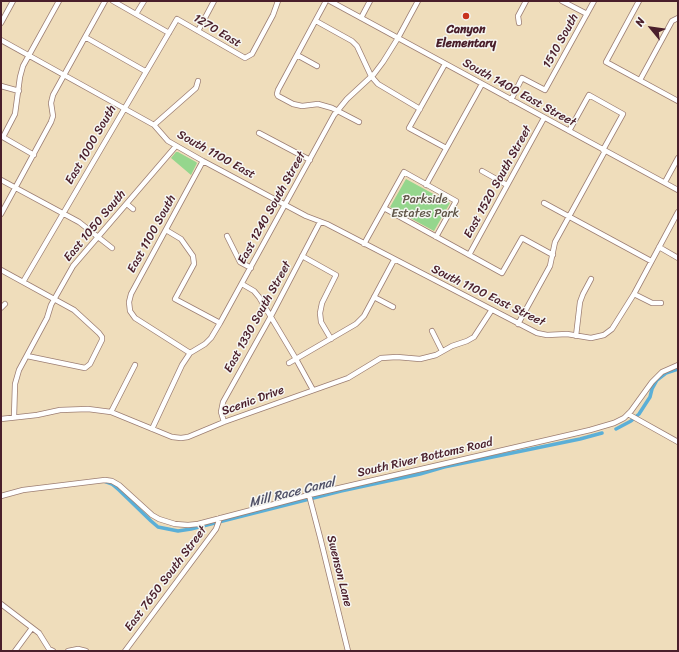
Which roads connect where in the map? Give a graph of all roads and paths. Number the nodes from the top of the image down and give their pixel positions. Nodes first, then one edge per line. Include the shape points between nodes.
1 (13, 1) edge
2 (59, 1) edge
3 (104, 1) edge
4 (113, 1) edge
5 (144, 1) edge
6 (214, 1) edge
7 (278, 1) edge
8 (326, 1) edge
9 (330, 1) edge
10 (370, 1) edge
11 (418, 1) edge
12 (526, 1) edge
13 (562, 1) edge
14 (594, 1) edge
15 (639, 1) edge
16 (136, 14) junction
17 (587, 14) junction
18 (361, 18) junction
19 (678, 18) edge
20 (177, 19) joint
21 (316, 21) junction
22 (1, 23) edge
23 (519, 24) dead end
24 (198, 31) junction
25 (168, 33) junction
26 (85, 38) junction
27 (398, 38) junction
28 (1, 40) edge
29 (29, 55) junction
30 (297, 55) junction
31 (445, 64) junction
32 (317, 66) dead end
33 (145, 72) junction
34 (64, 75) junction
35 (371, 76) junction
36 (640, 80) junction
37 (198, 81) dead end
38 (482, 84) junction
39 (1, 86) edge
40 (19, 91) junction
41 (511, 100) junction
42 (678, 101) edge
43 (124, 108) junction
44 (420, 109) junction
45 (338, 110) junction
46 (544, 118) junction
47 (359, 122) dead end
48 (154, 125) junction
49 (569, 131) junction
50 (259, 133) dead end
51 (2, 136) edge
52 (176, 146) junction
53 (446, 148) junction
54 (604, 151) junction
55 (34, 155) junction
56 (678, 158) edge
57 (310, 160) junction
58 (203, 161) junction
59 (482, 171) dead end
60 (1, 180) edge
61 (664, 182) junction
62 (426, 185) junction
63 (507, 185) junction
64 (15, 188) junction
65 (678, 190) edge
66 (544, 203) dead end
67 (126, 204) junction
68 (285, 205) junction
69 (384, 208) junction
70 (133, 209) dead end
71 (678, 212) edge
72 (63, 213) junction
73 (1, 214) edge
74 (568, 217) junction
75 (320, 222) junction
76 (166, 230) junction
77 (226, 236) dead end
78 (436, 236) junction
79 (99, 237) junction
80 (364, 244) junction
81 (659, 247) junction
82 (112, 248) dead end
83 (469, 255) junction
84 (553, 255) junction
85 (302, 256) junction
86 (678, 258) edge
87 (394, 260) junction
88 (650, 261) junction
89 (251, 268) junction
90 (1, 270) edge
91 (591, 279) dead end
92 (23, 282) junction
93 (242, 284) junction
94 (634, 294) junction
95 (374, 297) junction
96 (55, 299) junction
97 (661, 303) dead end
98 (5, 304) dead end
99 (393, 307) dead end
100 (1, 308) edge
101 (491, 311) junction
102 (271, 316) junction
103 (220, 323) junction
104 (518, 324) junction
105 (432, 330) dead end
106 (576, 336) junction
107 (331, 338) junction
108 (442, 351) junction
109 (190, 353) junction
110 (27, 356) junction
111 (296, 359) junction
112 (289, 364) dead end
113 (135, 365) dead end
114 (678, 365) edge
115 (313, 390) junction
116 (111, 412) junction
117 (628, 414) junction
118 (14, 417) junction
119 (1, 419) edge
120 (224, 422) junction
121 (152, 429) junction
122 (678, 442) edge
123 (1, 496) edge
124 (309, 498) junction
125 (219, 521) junction
126 (1, 604) edge
127 (32, 628) junction
128 (15, 651) edge
129 (53, 651) edge
130 (68, 651) edge
131 (86, 651) edge
132 (125, 651) edge
133 (348, 651) edge

1 - 22 street
2 - 29 street
3 - 26 street
4 - 16 street
5 - 16 street
6 - 24 street
7 - 24 street, 1270 East via 252,54 247,58 242,58
8 - 21 street
9 - 18 street, South 1400 East Street
10 - 18 street
11 - 27 street, East 1240 South Street
12 - 23 street via 518,16
13 - 17 street
14 - 17 street, 1510 South
15 - 36 street via 606,62
16 - 25 street
17 - 41 street, 1510 South via 545,90 522,78
18 - 27 street, South 1400 East Street
19 - 36 street via 672,21
20 - 24 street, 1270 East
20 - 25 street, East 1000 South
21 - 30 street
21 - 35 street via 357,46
25 - 33 street, East 1000 South
26 - 33 street
26 - 34 street
27 - 31 street, South 1400 East Street
27 - 35 street, East 1240 South Street via 384,62
28 - 29 street, South 1100 East
29 - 34 street, South 1100 East
29 - 40 street via 21,72
30 - 32 street
30 - 45 street via 278,96 293,104 318,104
31 - 38 street, South 1400 East Street
31 - 44 street
33 - 43 street, East 1000 South
34 - 43 street, South 1100 East
34 - 55 street via 52,97 53,118
35 - 44 street via 385,89
35 - 45 street, East 1240 South Street
36 - 42 street
37 - 48 street via 196,88
38 - 41 street, South 1400 East Street
38 - 53 street
39 - 40 street
40 - 51 street via 14,117
41 - 46 street, South 1400 East Street
43 - 48 street, South 1100 East
43 - 72 street, East 1000 South
44 - 53 street via 409,128
45 - 47 street
45 - 57 street, East 1240 South Street
46 - 49 street, South 1400 East Street
46 - 63 street, East 1520 South Street
48 - 52 street, South 1100 East
49 - 54 street, South 1400 East Street
49 - 54 street via 589,95 623,114
50 - 57 street
51 - 55 street
52 - 58 street, South 1100 East
52 - 67 street, East 1050 South
53 - 62 street
54 - 61 street, South 1400 East Street
54 - 74 street
55 - 64 street
56 - 61 street
57 - 68 street, East 1240 South Street
58 - 68 street, South 1100 East
58 - 76 street, East 1100 South
59 - 63 street
60 - 64 street
61 - 65 street, South 1400 East Street
62 - 69 street via 404,172
62 - 78 street via 456,201
63 - 83 street, East 1520 South Street
64 - 72 street
64 - 73 street
66 - 74 street
67 - 70 street
67 - 79 street, East 1050 South
68 - 75 street, South 1100 East
68 - 89 street, East 1240 South Street
69 - 78 street
69 - 80 street
71 - 81 street
72 - 79 street
72 - 92 street, East 1000 South
74 - 84 street via 555,242
74 - 88 street
75 - 80 street, South 1100 East
75 - 85 street, East 1330 South Street
76 - 103 street via 181,239 193,256 194,264 175,299
76 - 109 street, East 1100 South via 131,294 130,310 138,321
77 - 89 street via 240,262
78 - 83 street
79 - 82 street
79 - 96 street, East 1050 South via 73,266
80 - 87 street, South 1100 East Street
81 - 86 street
81 - 88 street
83 - 84 street via 502,273 522,238
84 - 104 street via 550,266
85 - 102 street, East 1330 South Street
85 - 107 street via 336,275 317,314
87 - 95 street
87 - 101 street, South 1100 East Street
88 - 94 street
89 - 93 street, East 1240 South Street
90 - 92 street
91 - 106 street via 580,302
92 - 96 street
93 - 102 street via 254,291
93 - 103 street, East 1240 South Street
94 - 97 street via 652,303
94 - 106 street, South 1100 East Street via 612,329 604,335 592,338
95 - 99 street
95 - 107 street via 364,316 356,324
96 - 110 street, East 1050 South
96 - 110 street via 74,310 99,333 102,340 90,364 85,368
98 - 100 street
101 - 104 street, South 1100 East Street
101 - 108 street, Scenic Drive via 474,336
102 - 111 street
102 - 120 street, East 1330 South Street via 223,402 221,412
103 - 109 street, East 1240 South Street via 205,344
104 - 106 street, South 1100 East Street via 537,333
105 - 108 street
107 - 111 street
108 - 115 street, Scenic Drive via 420,359 381,358 348,378
109 - 121 street, East 1240 South Street
110 - 118 street, East 1050 South via 16,378
111 - 112 street
111 - 115 street
113 - 116 street
114 - 117 street, South River Bottoms Road via 662,372
115 - 120 street, Scenic Drive
116 - 118 street, Scenic Drive via 88,409 60,410
116 - 121 street, Scenic Drive
117 - 122 street
117 - 124 street, South River Bottoms Road via 614,423 590,430
118 - 119 street, Scenic Drive
120 - 121 street, Scenic Drive via 181,438
123 - 125 street, South River Bottoms Road via 23,490 105,480 116,483 152,515 167,522 192,525
124 - 125 street, South River Bottoms Road
124 - 133 street, Swenson Lane
125 - 132 street, East 7650 South Street
126 - 127 street
127 - 128 street
127 - 129 street
130 - 131 street

